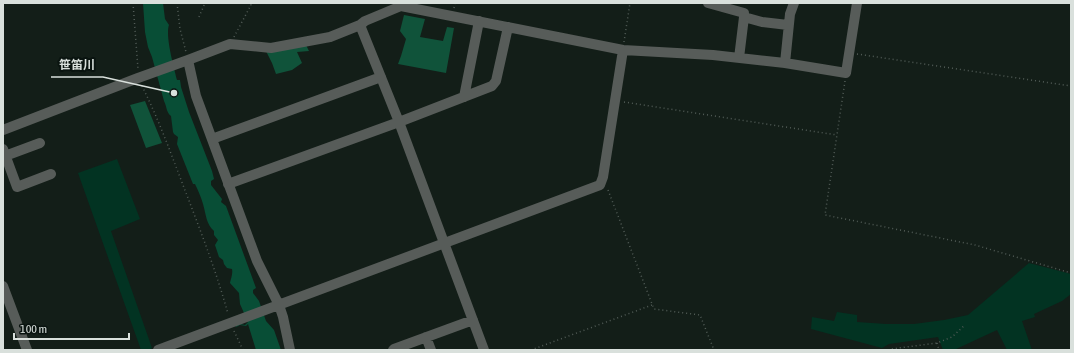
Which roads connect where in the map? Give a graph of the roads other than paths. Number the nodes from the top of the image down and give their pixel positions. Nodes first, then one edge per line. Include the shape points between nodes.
1 (708, 3) edge
2 (794, 3) edge
3 (857, 3) edge
4 (744, 17) junction
5 (479, 21) junction
6 (360, 25) junction
7 (788, 25) junction
8 (508, 26) junction
9 (623, 50) junction
10 (739, 58) junction
11 (188, 60) junction
12 (785, 63) junction
13 (381, 77) junction
14 (464, 97) junction
15 (399, 122) junction
16 (3, 130) edge
17 (212, 139) junction
18 (40, 143) dead end
19 (5, 156) edge
20 (51, 174) dead end
21 (228, 184) junction
22 (444, 243) junction
23 (3, 286) edge
24 (277, 305) junction
25 (473, 320) junction
26 (426, 337) junction
27 (27, 350) edge
28 (158, 350) edge
29 (290, 350) edge
30 (393, 350) edge
31 (431, 350) edge
32 (484, 350) edge

1 - 4 street via 744,13
2 - 7 street
3 - 12 street via 846,73
4 - 7 street
4 - 10 street
5 - 6 street via 401,6
5 - 8 street
5 - 14 street
6 - 11 street via 330,37 271,48 230,44
6 - 13 street
7 - 12 street
8 - 9 street
8 - 14 street via 496,81 492,86
9 - 10 street
9 - 22 street via 600,185
10 - 12 street
11 - 16 street
11 - 17 street via 196,96
13 - 15 street
13 - 17 street
14 - 15 street
15 - 21 street
15 - 22 street
17 - 21 street
18 - 19 street
19 - 20 street via 17,187
21 - 24 street via 257,261
22 - 24 street
22 - 25 street
23 - 27 street
24 - 28 street
24 - 29 street via 283,317
25 - 26 street
25 - 32 street
26 - 30 street
26 - 31 street

